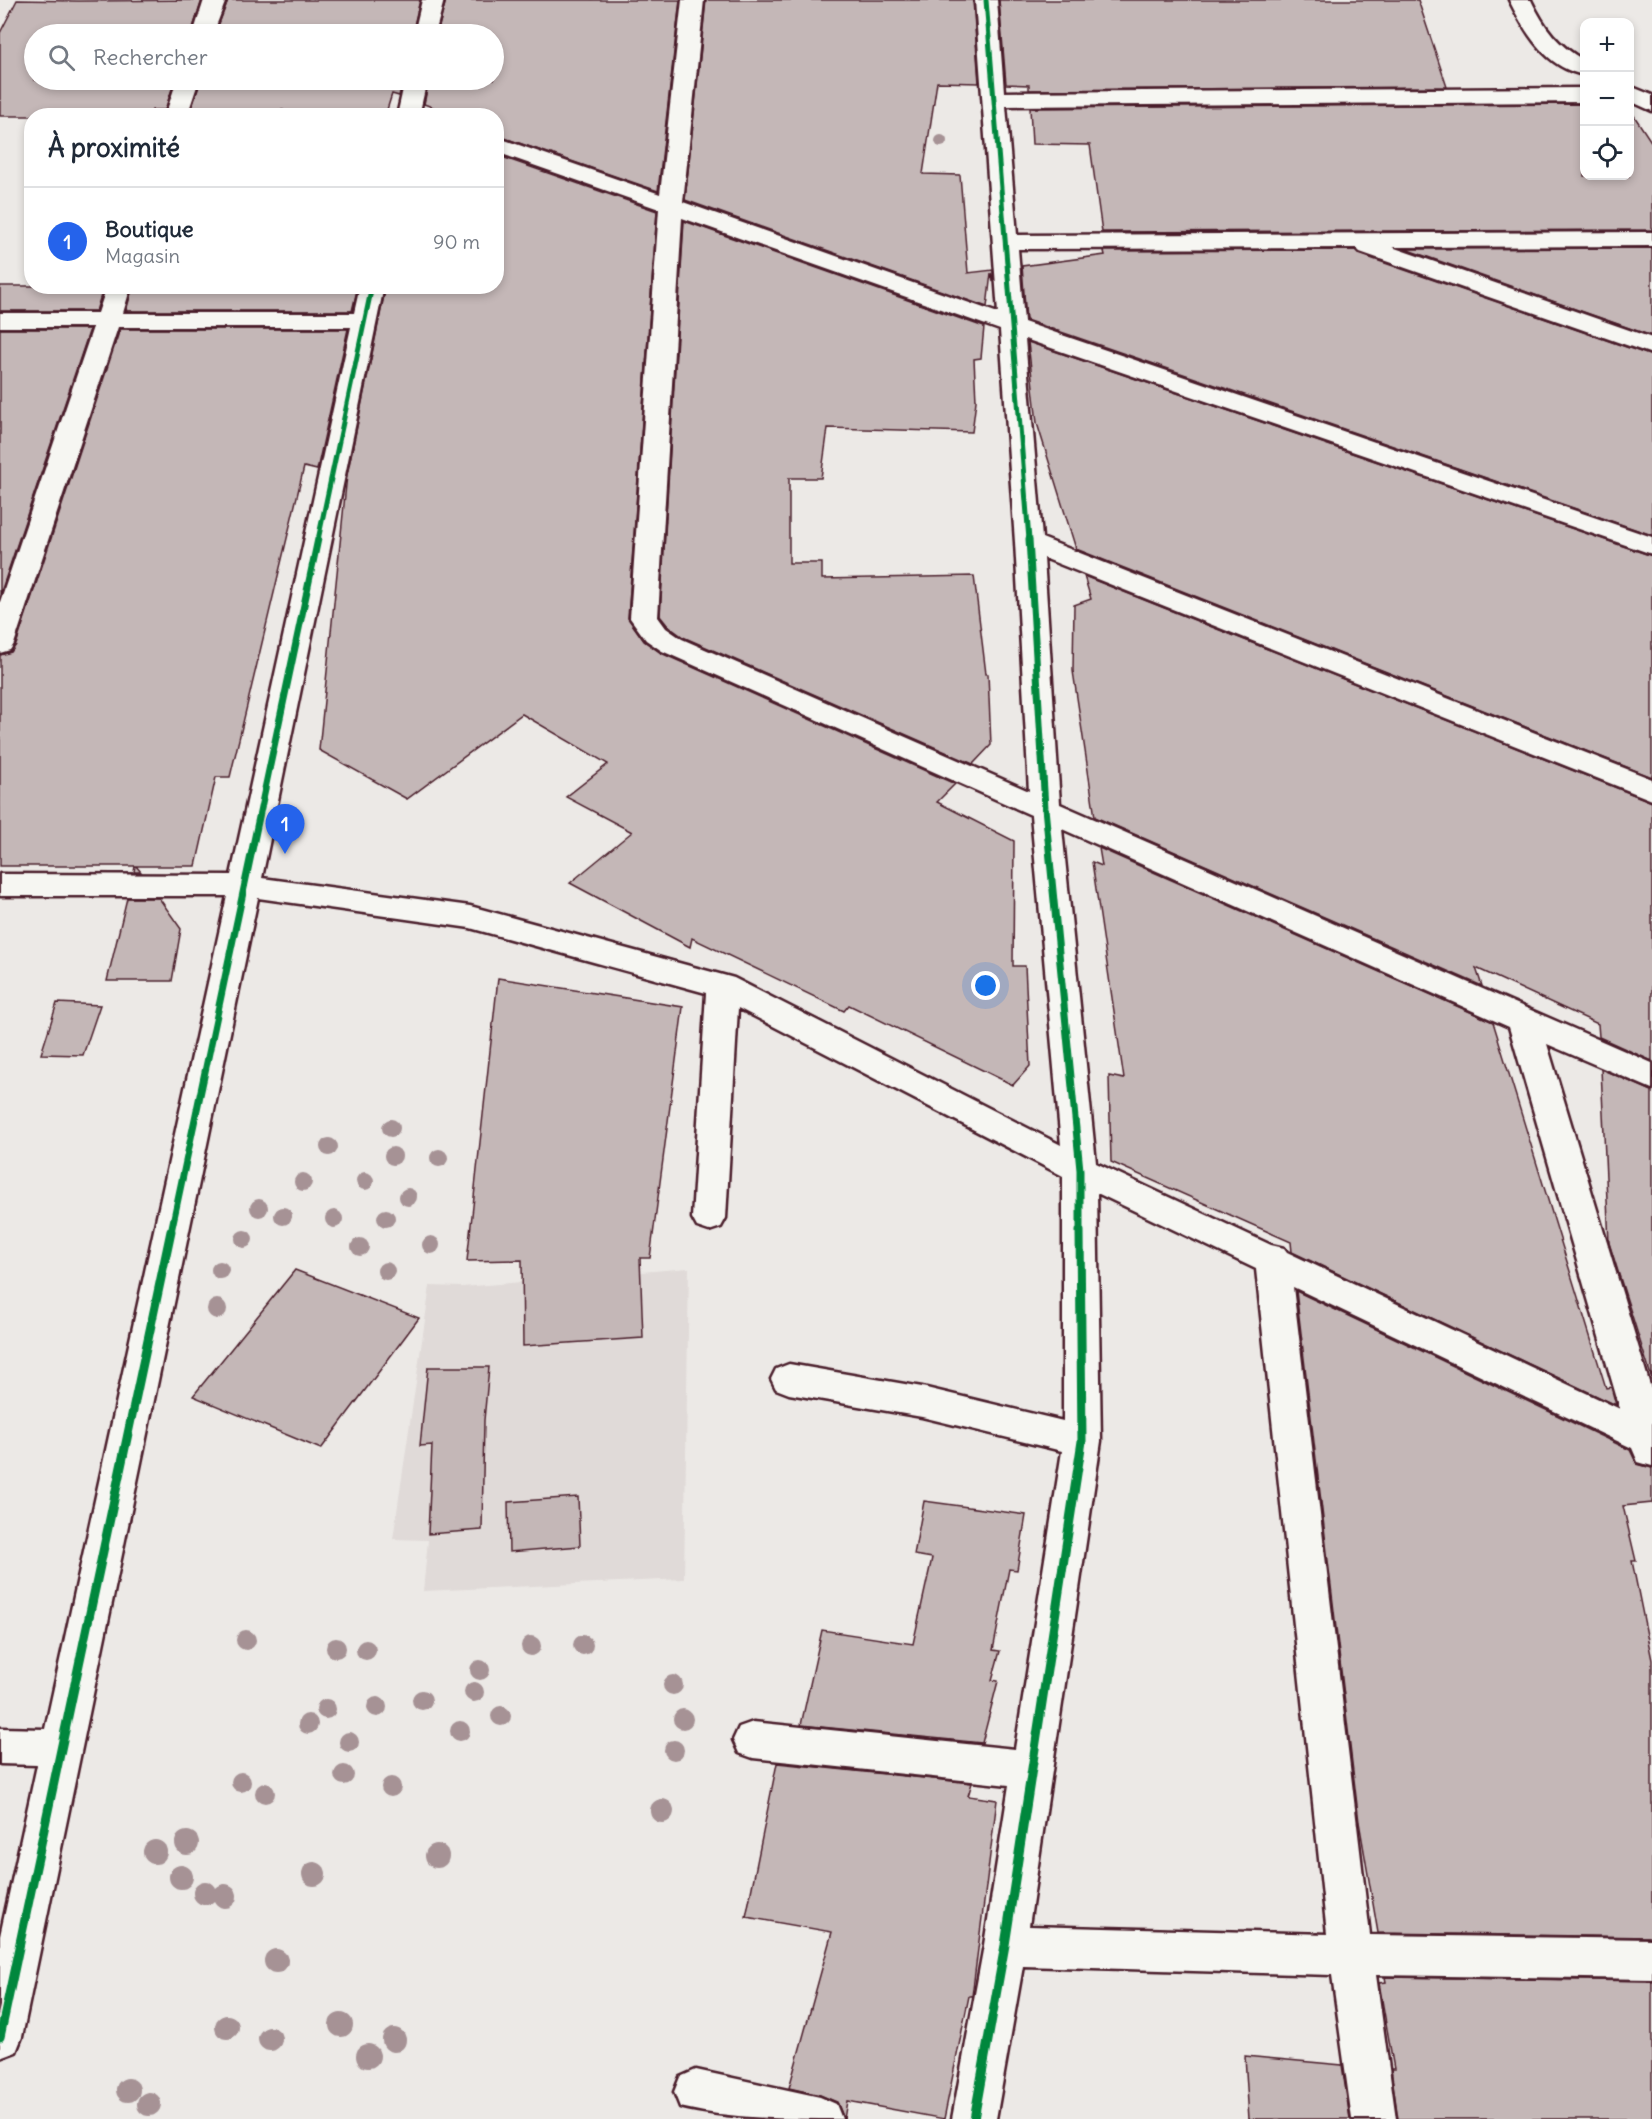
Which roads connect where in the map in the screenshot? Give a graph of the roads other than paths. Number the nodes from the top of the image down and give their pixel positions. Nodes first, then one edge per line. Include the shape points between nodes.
1 (215, 0) edge
2 (433, 0) edge
3 (693, 0) edge
4 (986, 0) edge
5 (1520, 0) edge
6 (207, 24) edge
7 (427, 24) edge
8 (1580, 67) edge
9 (185, 90) edge
10 (414, 90) edge
11 (1580, 95) edge
12 (994, 99) junction
13 (179, 108) edge
14 (411, 108) edge
15 (504, 147) edge
16 (672, 205) junction
17 (1652, 238) edge
18 (1344, 239) junction
19 (1006, 242) junction
20 (116, 294) edge
21 (370, 294) edge
22 (0, 320) edge
23 (108, 320) junction
24 (364, 320) junction
25 (1012, 326) junction
26 (1652, 346) edge
27 (1029, 542) junction
28 (1652, 546) edge
29 (0, 644) edge
30 (1652, 790) edge
31 (1045, 808) junction
32 (0, 885) edge
33 (244, 886) junction
34 (723, 986) junction
35 (1523, 1019) junction
36 (1652, 1077) edge
37 (1080, 1170) junction
38 (709, 1218) dead end
39 (1272, 1258) junction
40 (789, 1379) dead end
41 (1082, 1442) junction
42 (1651, 1445) edge
43 (753, 1740) dead end
44 (0, 1746) edge
45 (62, 1747) junction
46 (1032, 1768) junction
47 (1005, 1945) junction
48 (1351, 1955) junction
49 (1652, 1959) edge
50 (0, 2037) edge
51 (696, 2092) dead end
52 (820, 2119) edge
53 (974, 2119) edge
54 (1374, 2119) edge

1 - 6 street
2 - 7 street
3 - 16 street
4 - 12 street
5 - 8 street via 1544,42
9 - 13 street
10 - 14 street
11 - 12 street
12 - 19 street
15 - 16 street
16 - 25 street
16 - 31 street via 644,618 656,634 672,645
17 - 18 street
18 - 19 street
18 - 26 street
19 - 25 street
20 - 23 street
21 - 24 street
22 - 23 street
23 - 24 street
23 - 29 street
24 - 33 street
25 - 27 street
25 - 28 street
27 - 30 street
27 - 31 street
31 - 35 street
31 - 37 street
32 - 33 street
33 - 34 street via 470,917
33 - 45 street
34 - 37 street
34 - 38 street
35 - 36 street
35 - 42 street
37 - 39 street
37 - 41 street
39 - 42 street
39 - 48 street
40 - 41 street via 922,1402
41 - 46 street
43 - 46 street
44 - 45 street
45 - 50 street
46 - 47 street
47 - 48 street
47 - 53 street
48 - 49 street
48 - 54 street
51 - 52 street

